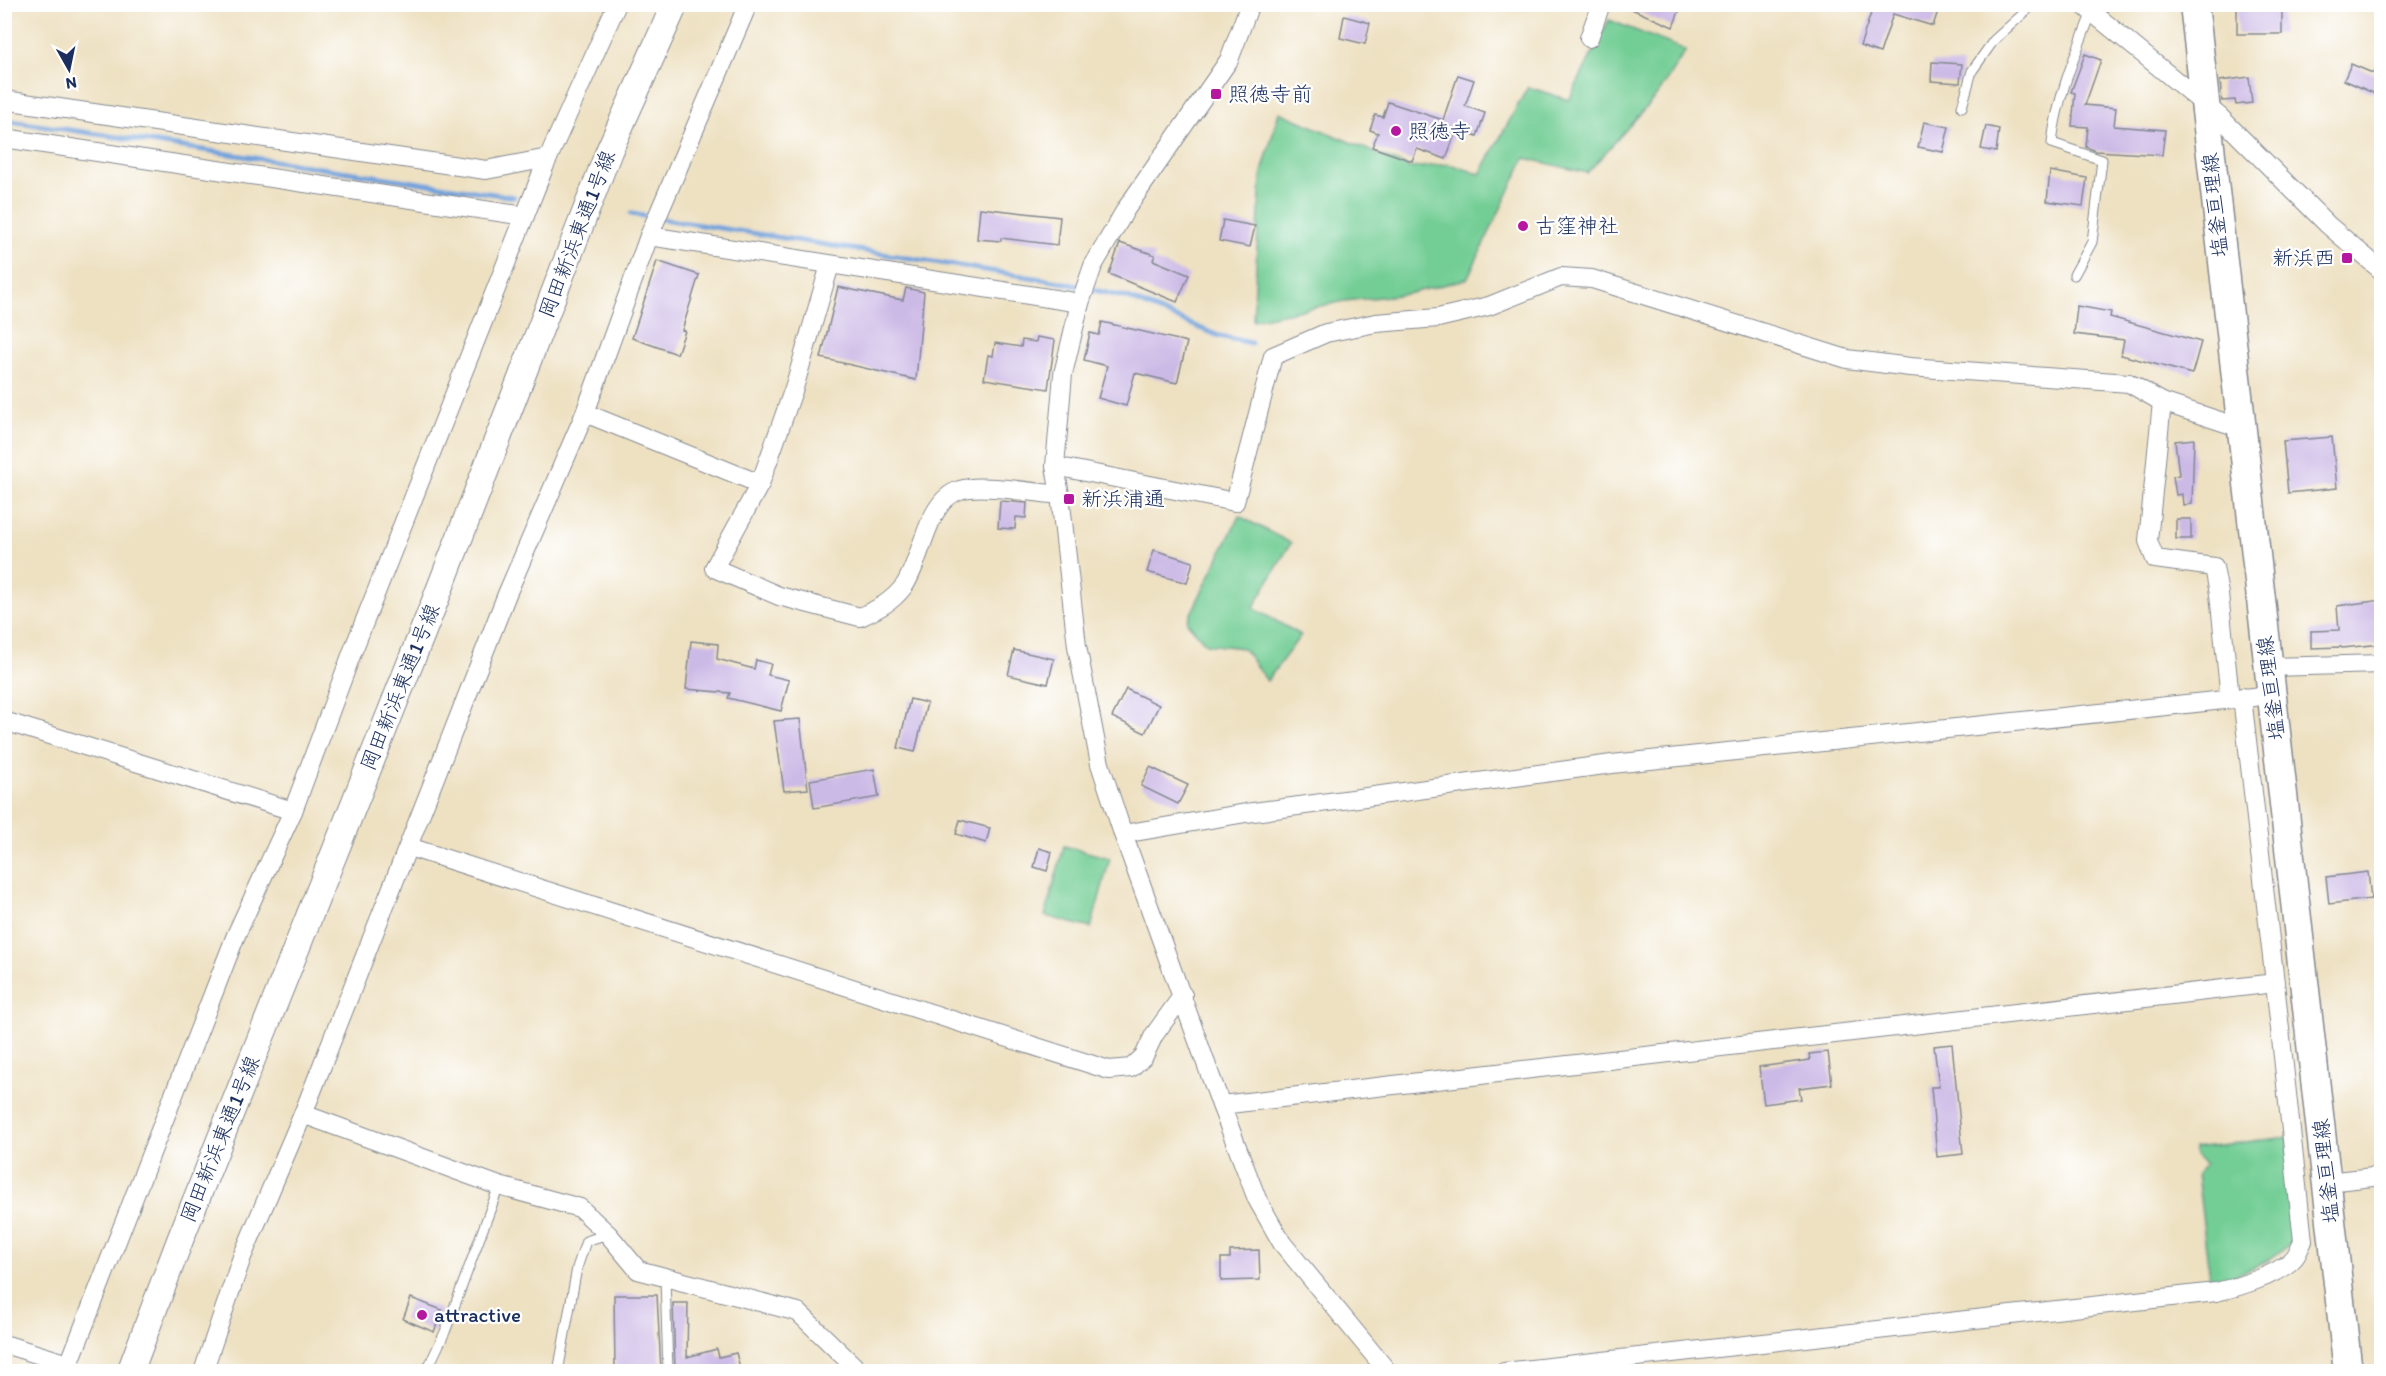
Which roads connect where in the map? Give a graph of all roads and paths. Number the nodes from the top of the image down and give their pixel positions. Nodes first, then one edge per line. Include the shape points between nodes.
1 (617, 4) edge
2 (675, 4) edge
3 (748, 4) edge
4 (1250, 4) edge
5 (1601, 4) edge
6 (2034, 4) edge
7 (2194, 4) edge
8 (2087, 8) edge
9 (1588, 38) dead end
10 (4, 100) edge
11 (2204, 104) junction
12 (1962, 107) dead end
13 (4, 138) edge
14 (548, 158) junction
15 (525, 216) junction
16 (652, 231) junction
17 (830, 265) junction
18 (2382, 272) edge
19 (2074, 275) dead end
20 (1081, 300) junction
21 (2162, 402) junction
22 (585, 413) junction
23 (2241, 428) junction
24 (1055, 466) junction
25 (760, 484) junction
26 (1060, 495) junction
27 (2382, 664) edge
28 (2268, 667) junction
29 (2272, 695) junction
30 (2236, 698) junction
31 (4, 721) edge
32 (292, 811) junction
33 (1123, 834) junction
34 (409, 848) junction
35 (2275, 983) junction
36 (1183, 995) junction
37 (1221, 1105) junction
38 (303, 1114) junction
39 (2382, 1176) edge
40 (2327, 1182) junction
41 (500, 1186) junction
42 (608, 1234) junction
43 (665, 1277) junction
44 (4, 1344) edge
45 (67, 1368) edge
46 (130, 1371) edge
47 (203, 1371) edge
48 (426, 1371) edge
49 (558, 1371) edge
50 (668, 1371) edge
51 (860, 1371) edge
52 (1388, 1371) edge
53 (1504, 1371) edge
54 (2348, 1371) edge

1 - 14 street
2 - 46 street, 岡田新浜東通1号線 via 609,151
3 - 16 street
4 - 20 street via 1230,60 1126,209 1090,274
5 - 9 street
6 - 12 lane via 1994,40 1972,70
7 - 11 main road, 塩釜亘理線
8 - 11 street
8 - 19 lane via 2055,117 2052,143 2102,160 2092,242
10 - 14 street via 486,170
11 - 18 street
11 - 23 main road, 塩釜亘理線
13 - 15 street
14 - 15 street
15 - 32 street
16 - 17 street
16 - 22 street
17 - 20 street
17 - 25 street via 795,388
20 - 24 street via 1063,374
21 - 23 street
21 - 24 street via 2129,383 1910,367 1846,358 1592,279 1561,277 1488,306 1438,318 1376,323 1326,333 1273,356 1235,502
21 - 30 street via 2148,541 2155,559 2214,567
22 - 25 street
22 - 34 street via 507,594
23 - 28 main road, 塩釜亘理線
24 - 26 street
25 - 26 street via 714,568 779,596 860,617 891,602 906,584 943,499 960,489
26 - 33 street via 1077,646 1100,764
27 - 28 street
28 - 29 main road, 塩釜亘理線
29 - 30 street
29 - 40 main road, 塩釜亘理線
30 - 33 street via 1612,764 1246,813
30 - 35 street
31 - 32 street
32 - 45 street via 236,936
33 - 36 street
34 - 36 street via 1109,1070 1131,1068 1144,1056
34 - 38 street
35 - 37 street
35 - 53 street via 2303,1241 2294,1258 2268,1274 2216,1292
36 - 37 street
37 - 52 street via 1257,1199 1282,1243
38 - 41 street
38 - 47 street via 242,1257
39 - 40 street
40 - 54 main road, 塩釜亘理線
41 - 42 street via 580,1208
41 - 48 lane via 445,1332
42 - 43 street via 638,1270
42 - 49 lane via 586,1240
43 - 50 lane
43 - 51 street via 798,1312
44 - 45 street

